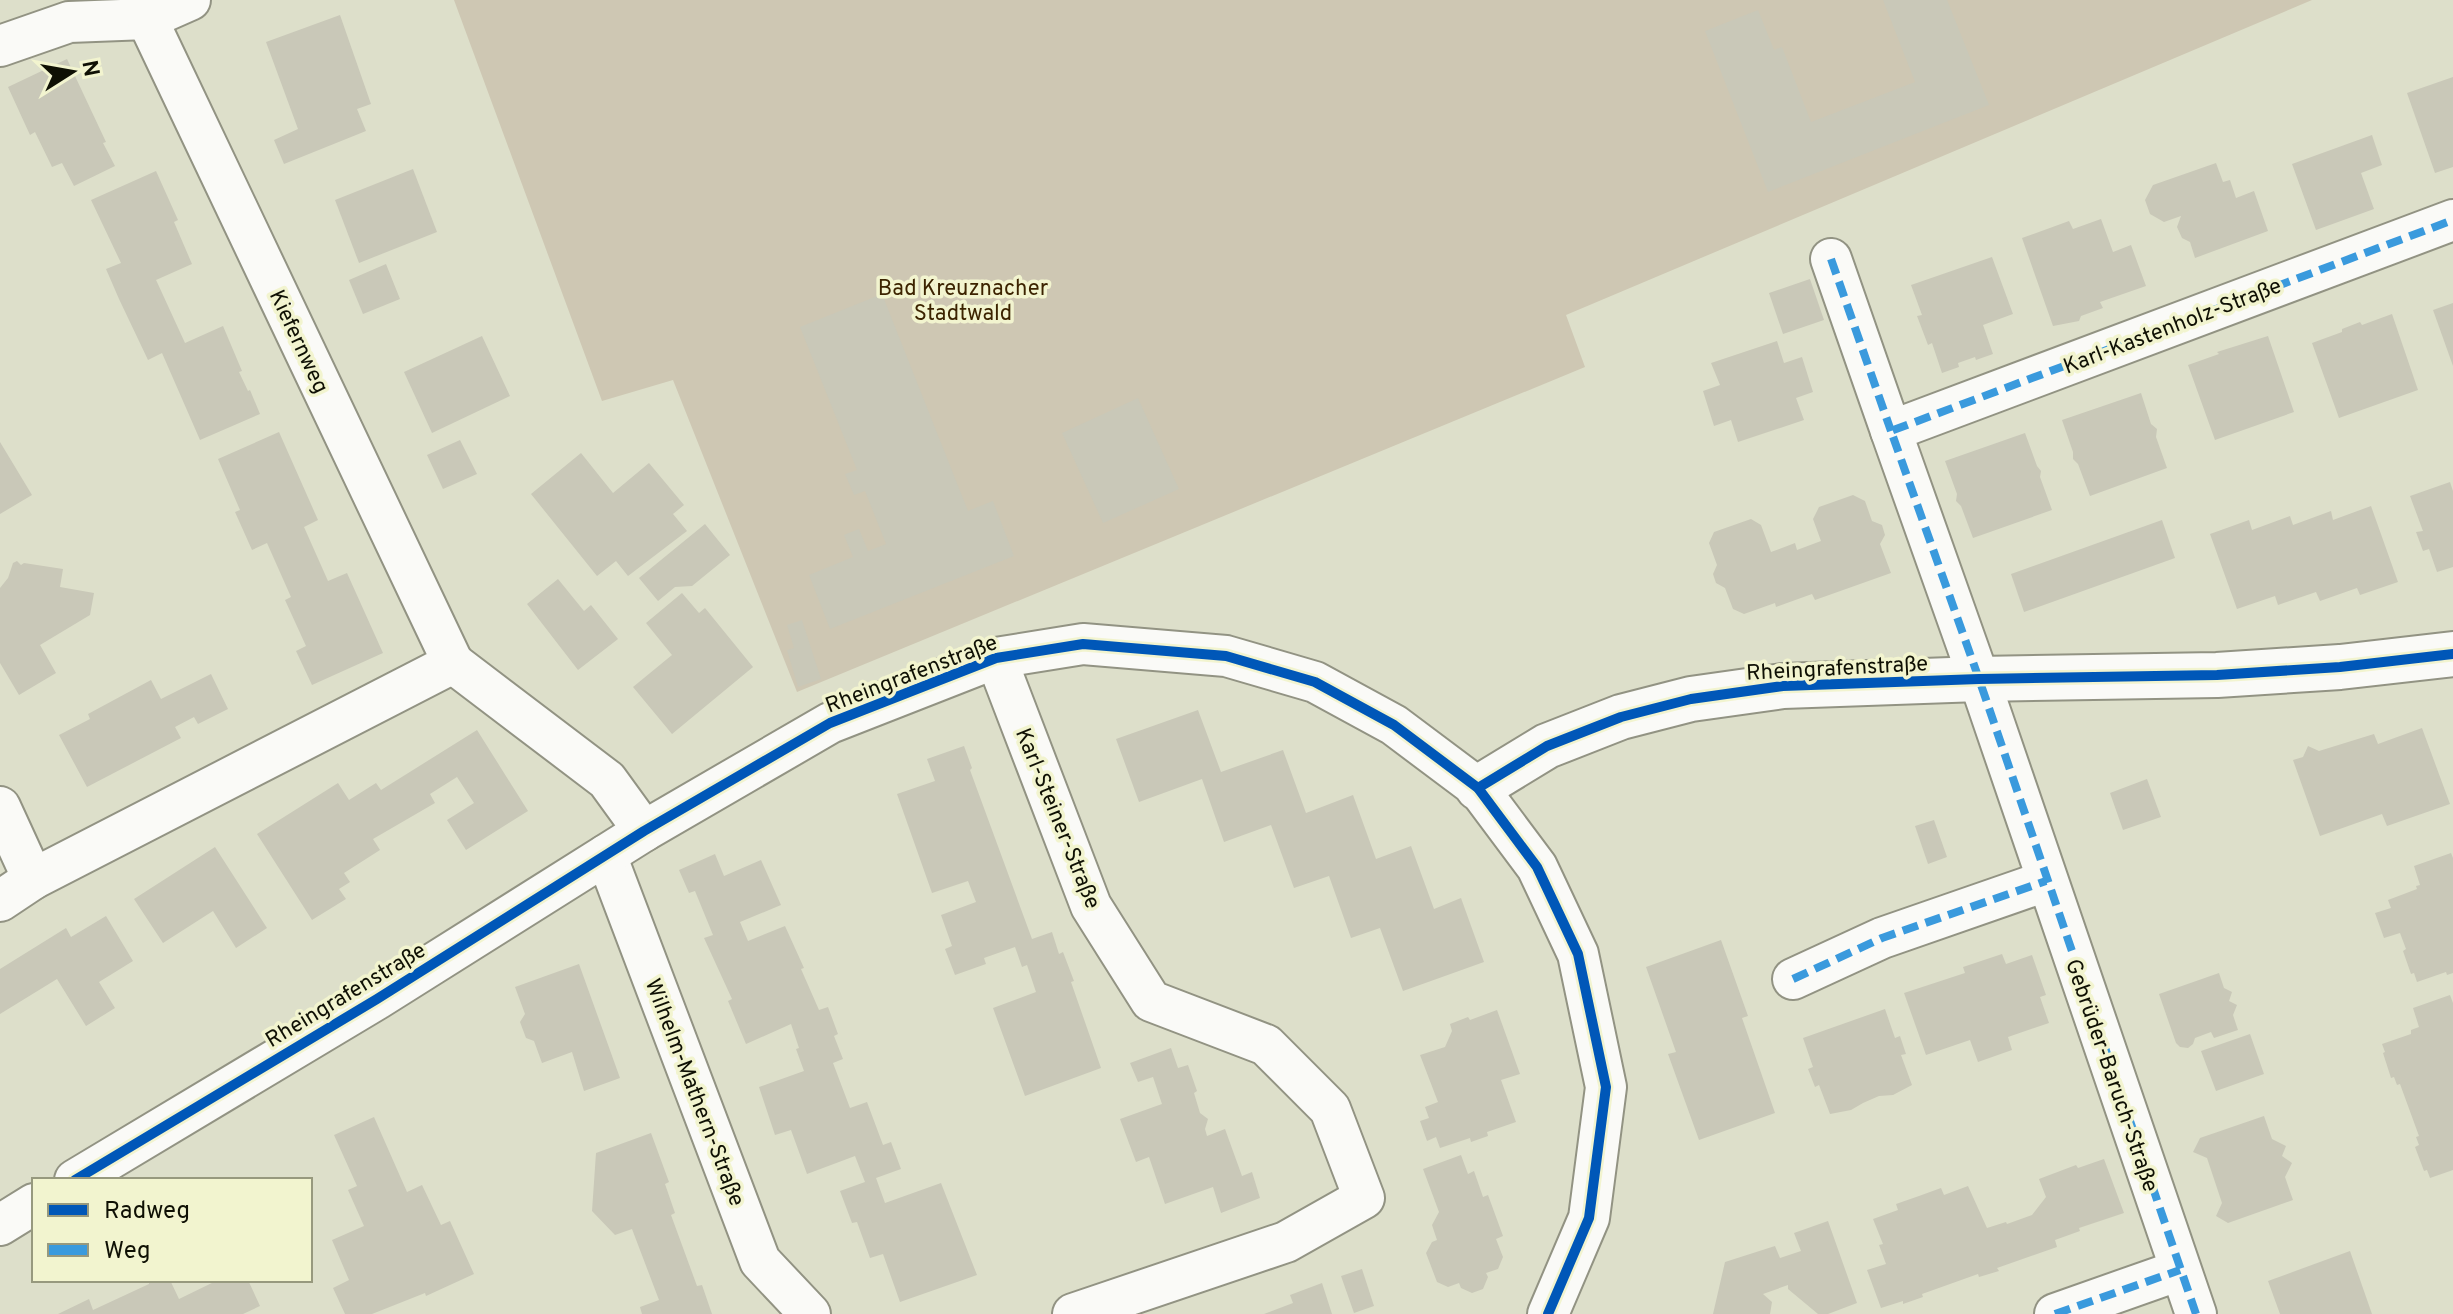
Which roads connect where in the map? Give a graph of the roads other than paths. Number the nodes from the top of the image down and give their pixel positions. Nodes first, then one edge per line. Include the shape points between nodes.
1 (190, 0) edge
2 (147, 19) junction
3 (0, 46) edge
4 (2453, 220) edge
5 (1831, 259) dead end
6 (1891, 431) junction
7 (2453, 654) edge
8 (996, 658) junction
9 (453, 663) junction
10 (1979, 679) junction
11 (1478, 788) junction
12 (0, 807) edge
13 (644, 831) junction
14 (606, 855) junction
15 (33, 879) junction
16 (2046, 881) junction
17 (0, 901) edge
18 (1793, 979) dead end
19 (78, 1178) edge
20 (32, 1205) edge
21 (0, 1225) edge
22 (2180, 1270) junction
23 (810, 1314) edge
24 (1073, 1314) edge
25 (1548, 1314) edge
26 (2055, 1314) edge
27 (2196, 1314) edge

1 - 2 street
2 - 3 street via 69,22
2 - 9 street, Kiefernweg
4 - 6 street, Karl-Kastenholz-Straße
5 - 6 street
6 - 10 street
7 - 10 street, Rheingrafenstraße via 2217,675
8 - 11 street, Rheingrafenstraße via 1083,644 1226,656 1315,682 1394,725
8 - 13 street, Rheingrafenstraße via 830,723
8 - 24 street, Karl-Steiner-Straße via 1091,906 1151,1001 1266,1045 1330,1109 1364,1198 1286,1242
9 - 13 street, Kiefernweg via 607,780
9 - 15 street
10 - 11 street, Rheingrafenstraße via 1783,686 1691,699 1621,717 1547,746
10 - 16 street, Gebrüder-Baruch-Straße
11 - 25 street via 1537,867 1578,954 1606,1087 1589,1218
12 - 15 street
13 - 14 street, Rheingrafenstraße
14 - 19 street, Rheingrafenstraße
14 - 23 street, Wilhelm-Mathern-Straße via 760,1261
15 - 17 street
16 - 18 street via 1882,938
16 - 22 street, Gebrüder-Baruch-Straße
20 - 21 street
22 - 26 street
22 - 27 street, Gebrüder-Baruch-Straße

